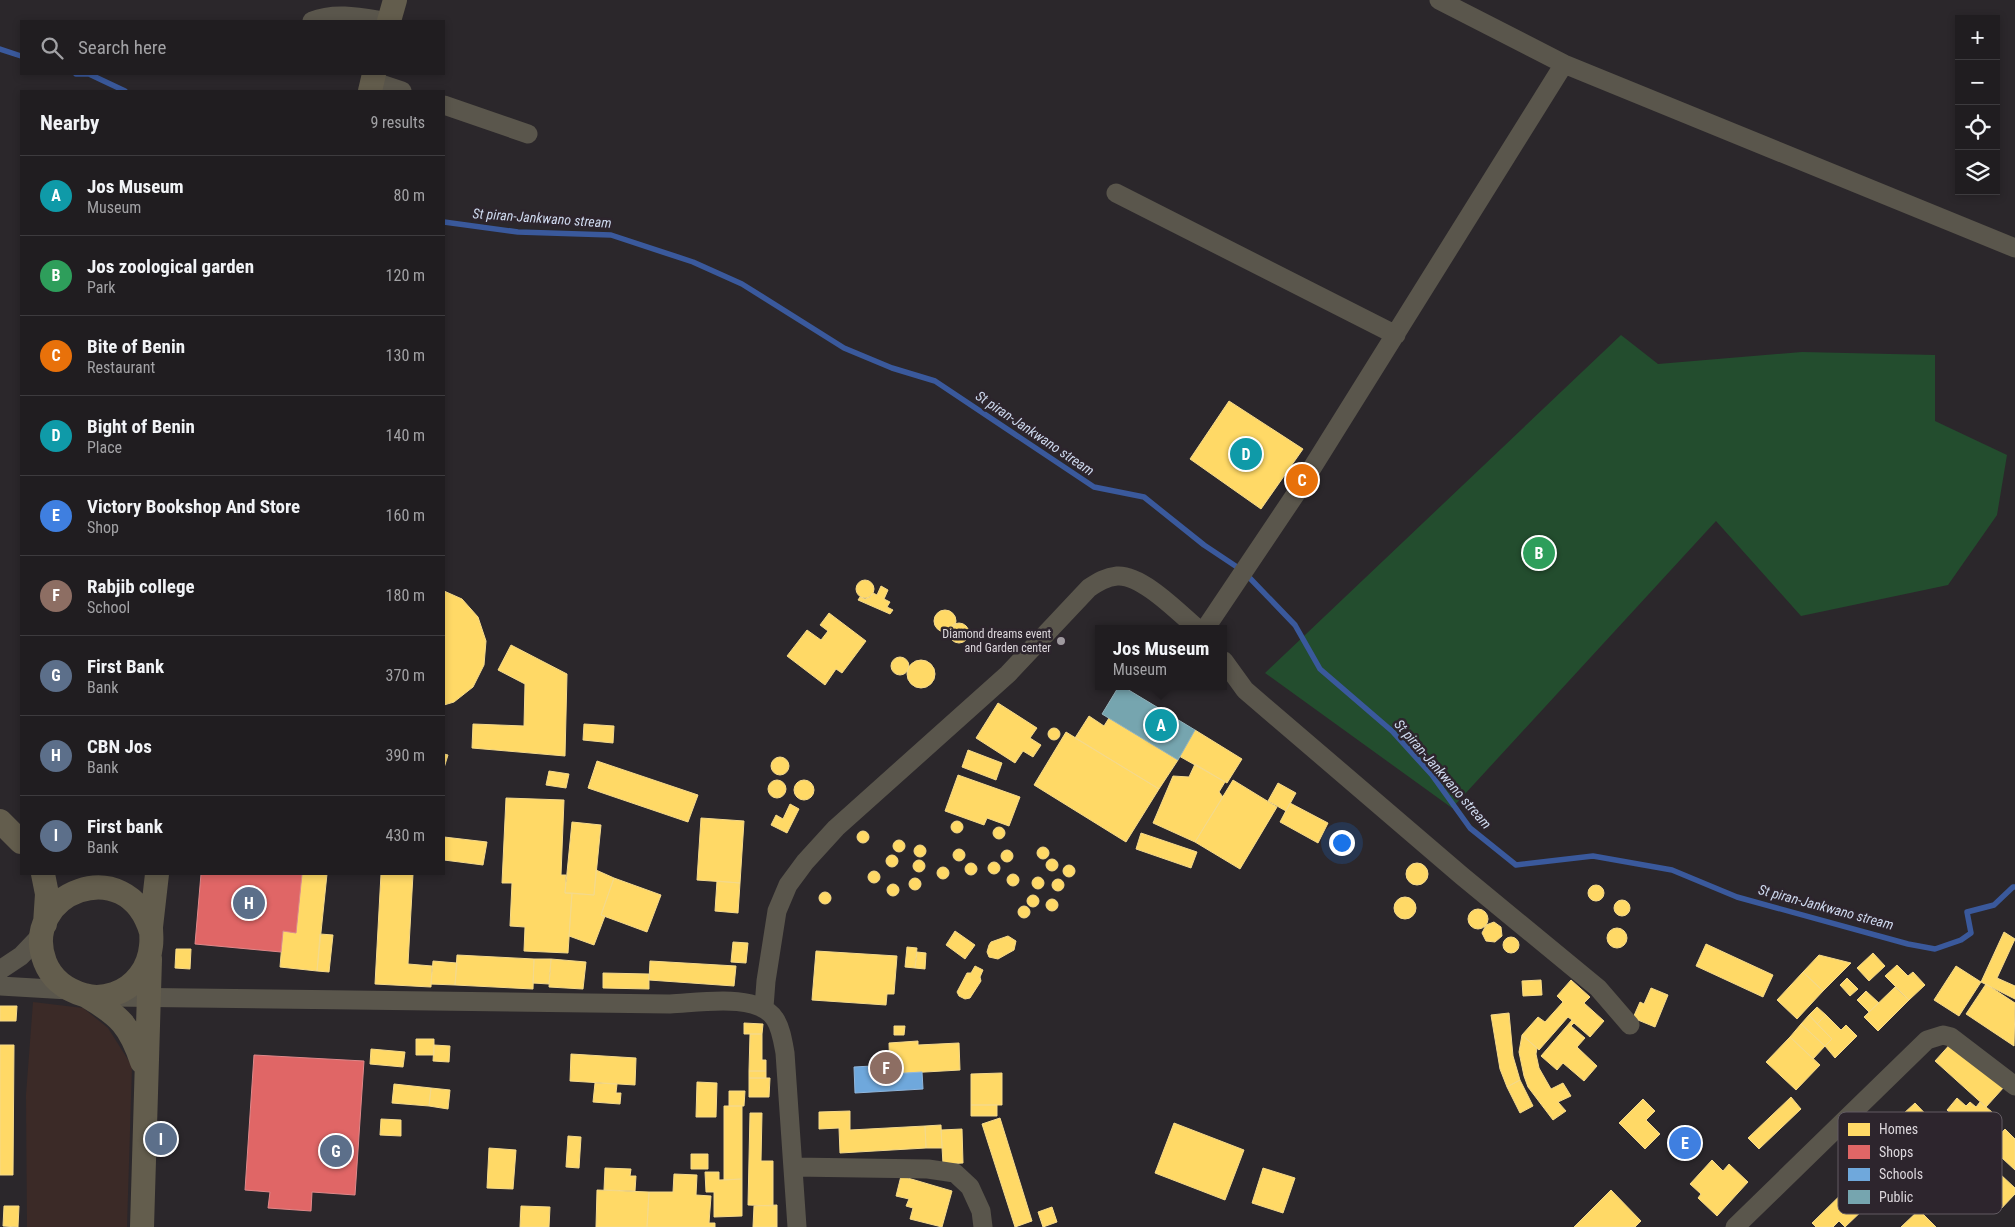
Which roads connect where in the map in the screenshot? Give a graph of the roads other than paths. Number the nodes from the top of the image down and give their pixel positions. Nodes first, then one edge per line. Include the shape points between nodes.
1 (395, 0) edge
2 (1438, 0) edge
3 (314, 20) edge
4 (375, 20) edge
5 (389, 20) edge
6 (1564, 64) junction
7 (372, 82) edge
8 (399, 90) edge
9 (445, 105) edge
10 (528, 134) dead end
11 (1116, 193) dead end
12 (2015, 248) edge
13 (1396, 335) junction
14 (1193, 625) edge
15 (1208, 625) edge
16 (1227, 665) edge
17 (0, 820) edge
18 (20, 831) edge
19 (20, 841) edge
20 (43, 875) edge
21 (91, 875) edge
22 (93, 875) edge
23 (157, 875) edge
24 (115, 890) junction
25 (71, 893) junction
26 (44, 929) junction
27 (150, 944) junction
28 (0, 970) edge
29 (0, 986) edge
30 (88, 995) junction
31 (148, 997) junction
32 (764, 1008) junction
33 (1630, 1025) dead end
34 (146, 1073) junction
35 (2015, 1086) edge
36 (1853, 1112) edge
37 (1838, 1127) edge
38 (794, 1167) junction
39 (144, 1193) junction
40 (142, 1227) edge
41 (153, 1227) edge
42 (797, 1227) edge
43 (983, 1227) edge
44 (1735, 1227) edge

1 - 5 main road
2 - 6 street
3 - 4 street via 324,16 349,16
6 - 12 street
6 - 13 street
7 - 8 street
9 - 10 street
11 - 13 street
13 - 15 street
14 - 32 street via 1134,579 1119,575 1104,578 1089,588 1008,674 836,828 805,862 788,885 777,911
16 - 33 street via 1245,690 1598,988
17 - 18 main road
17 - 19 main road
20 - 26 main road via 47,894
21 - 25 main road
22 - 24 main road
23 - 27 main road
24 - 25 main road via 89,888
24 - 27 main road via 139,906 144,914
25 - 26 main road via 56,905
26 - 28 street via 21,956
26 - 30 main road via 45,962 55,978
27 - 30 main road via 142,972 136,980 118,992
27 - 31 main road
29 - 30 street
30 - 31 street
30 - 34 main road via 128,1029
31 - 32 street via 670,1004 750,1002
31 - 34 main road
32 - 38 street via 775,1018 785,1053
34 - 39 main road
35 - 36 street via 1951,1037 1943,1035 1927,1040
37 - 44 street
38 - 42 street
38 - 43 street via 928,1169 955,1173 970,1187 981,1211
39 - 40 main road
39 - 41 main road

